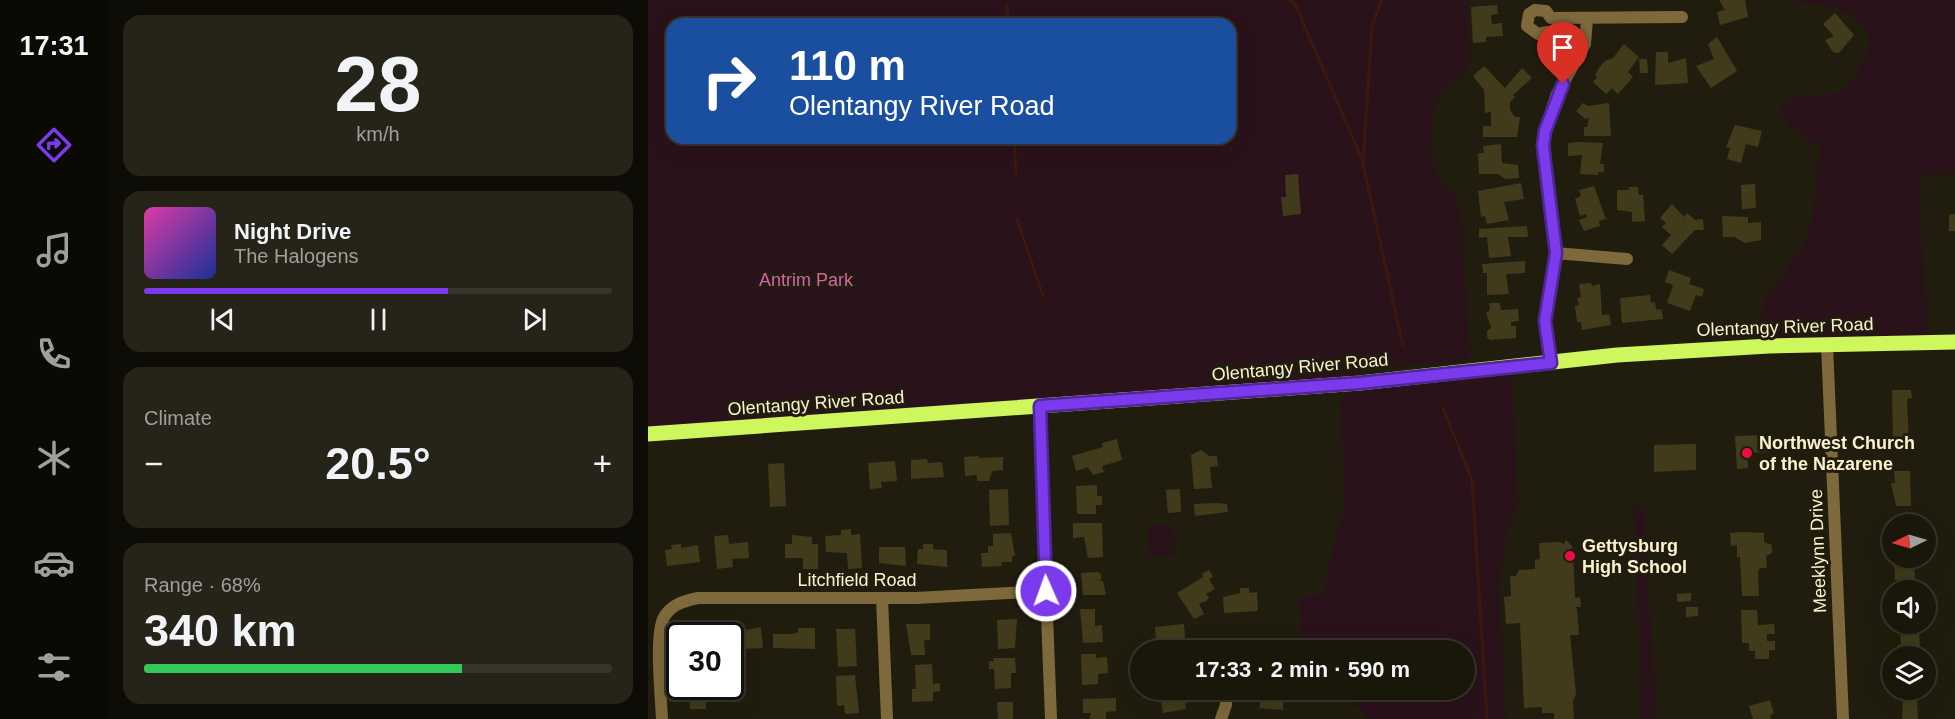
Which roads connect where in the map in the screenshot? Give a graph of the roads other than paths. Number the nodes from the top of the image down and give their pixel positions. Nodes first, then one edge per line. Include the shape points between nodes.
1 (1682, 17) dead end
2 (1587, 19) junction
3 (1585, 44) junction
4 (1556, 253) junction
5 (1627, 259) dead end
6 (1955, 342) edge
7 (1827, 345) junction
8 (1551, 363) junction
9 (1040, 406) junction
10 (648, 434) edge
11 (1046, 591) junction
12 (882, 598) junction
13 (1226, 700) edge
14 (662, 719) edge
15 (886, 719) edge
16 (1051, 719) edge
17 (1221, 719) edge
18 (1843, 719) edge

1 - 2 street
2 - 3 street
2 - 3 street via 1551,18 1546,11 1535,10 1526,20 1532,32 1546,32
3 - 4 street via 1556,96 1545,131 1544,162
4 - 5 street
4 - 8 street via 1545,321
6 - 7 main road, Olentangy River Road
7 - 8 main road, Olentangy River Road via 1685,351
7 - 18 street, Meeklynn Drive
8 - 9 main road, Olentangy River Road via 1360,383
9 - 10 main road, Olentangy River Road
9 - 11 street
11 - 12 street, Litchfield Road
11 - 16 street
12 - 14 street, Litchfield Road via 683,601 670,609 660,631
12 - 15 street
13 - 17 street

